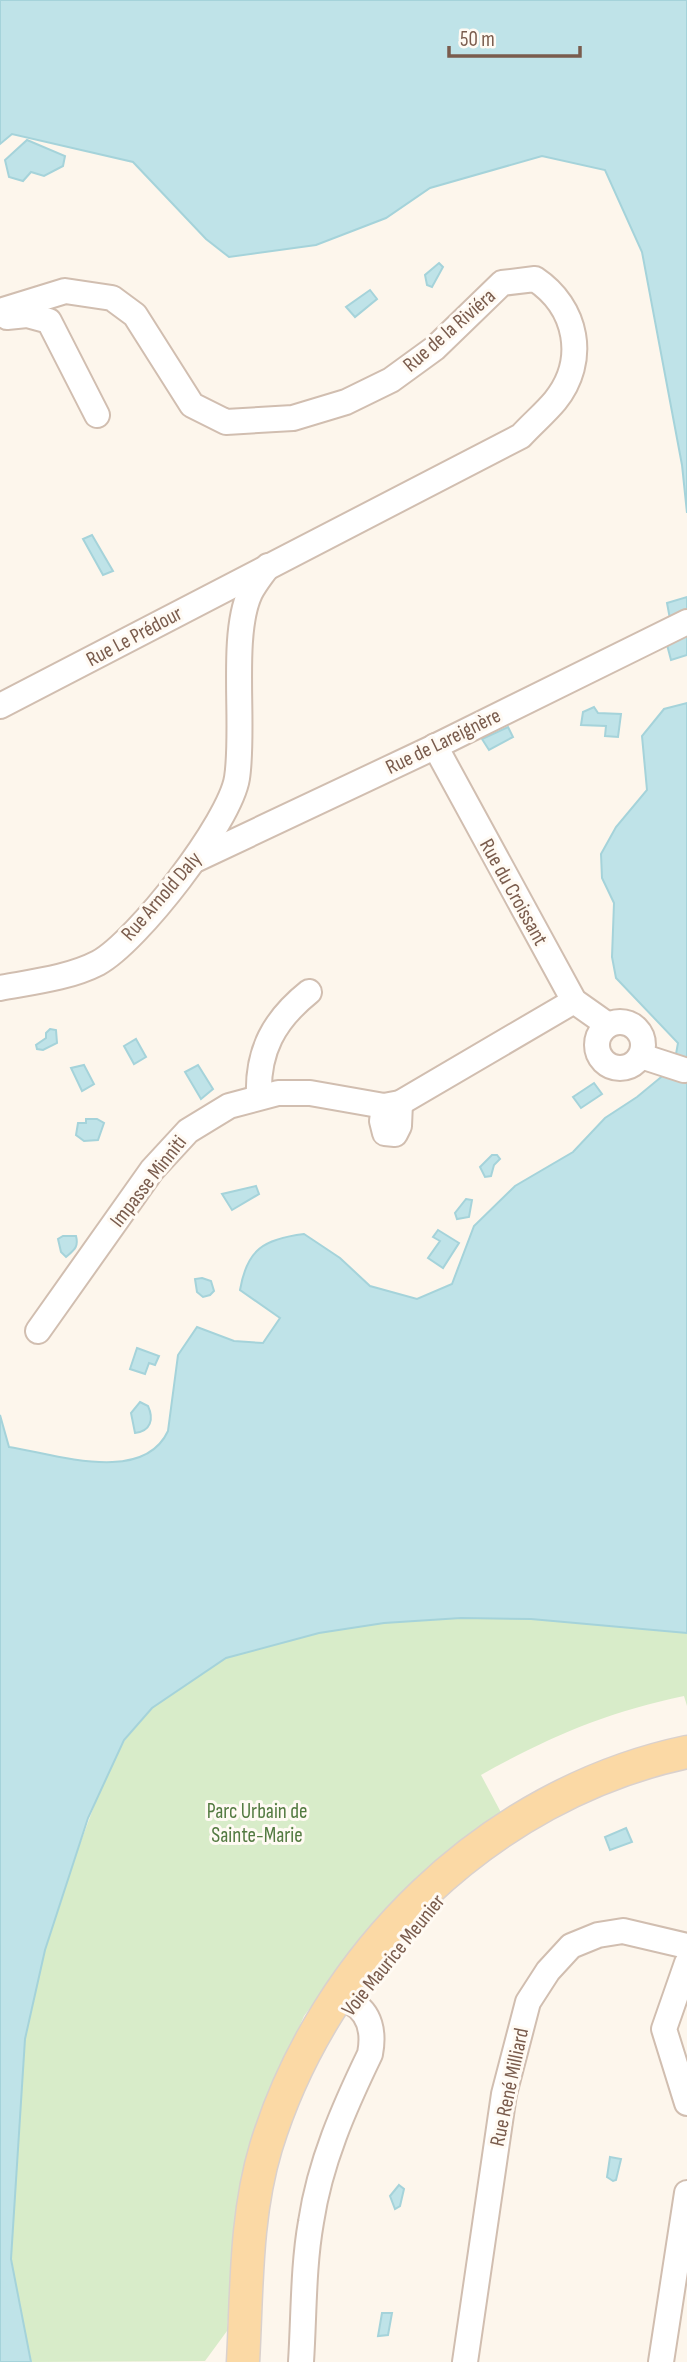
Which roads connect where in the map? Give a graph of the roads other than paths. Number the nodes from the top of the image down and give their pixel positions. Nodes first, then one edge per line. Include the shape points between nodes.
1 (0, 311) edge
2 (0, 317) edge
3 (97, 415) dead end
4 (268, 565) junction
5 (687, 622) edge
6 (0, 706) edge
7 (435, 746) junction
8 (197, 859) junction
9 (0, 988) edge
10 (309, 992) dead end
11 (574, 1002) junction
12 (608, 1025) junction
13 (641, 1056) junction
14 (684, 1070) dead end
15 (259, 1097) junction
16 (38, 1331) dead end
17 (684, 1764) edge
18 (687, 1946) edge
19 (687, 1963) edge
20 (681, 1995) edge
21 (351, 2002) junction
22 (677, 2050) edge
23 (687, 2102) edge
24 (687, 2193) edge
25 (241, 2357) edge
26 (300, 2362) edge
27 (465, 2362) edge
28 (661, 2362) edge

1 - 4 street, Rue de la Riviéra via 65,291 112,298 135,316 192,405 226,422 293,418 346,402 390,380 435,348 502,283 535,279 555,292 571,317 575,364 556,399 521,436
2 - 3 street via 27,315 49,321
4 - 6 street, Rue Le Prédour
4 - 8 street, Rue Arnold Daly via 249,594 241,639 237,781
5 - 7 street, Rue de Lareignère
7 - 8 street, Rue de Lareignère
7 - 11 street, Rue du Croissant
8 - 9 street, Rue Arnold Daly via 99,962 53,978
10 - 15 street via 286,1010 268,1041 258,1073
11 - 12 street, Rue du Croissant
11 - 15 street, Impasse Minniti via 392,1105 310,1093
12 - 13 street, Rue du Croissant via 624,1022 638,1030
12 - 13 street via 597,1040 602,1061 619,1069
13 - 14 street
15 - 16 street, Impasse Minniti via 229,1106 188,1131 152,1170
17 - 21 main road, Voie Maurice Meunier via 598,1791 488,1853 435,1900
17 - 25 main road, Voie Maurice Meunier via 644,1763 590,1785 540,1809 470,1853 381,1938 350,1978 289,2086 266,2148 247,2254
18 - 27 street, Rue René Milliard via 623,1931 598,1935 571,1946 528,2002 504,2094
19 - 20 street
20 - 22 street via 664,2029
21 - 25 main road, Voie Maurice Meunier via 301,2086 281,2136
21 - 26 street via 367,2017 373,2040 331,2142 310,2223
22 - 23 street
24 - 28 street

